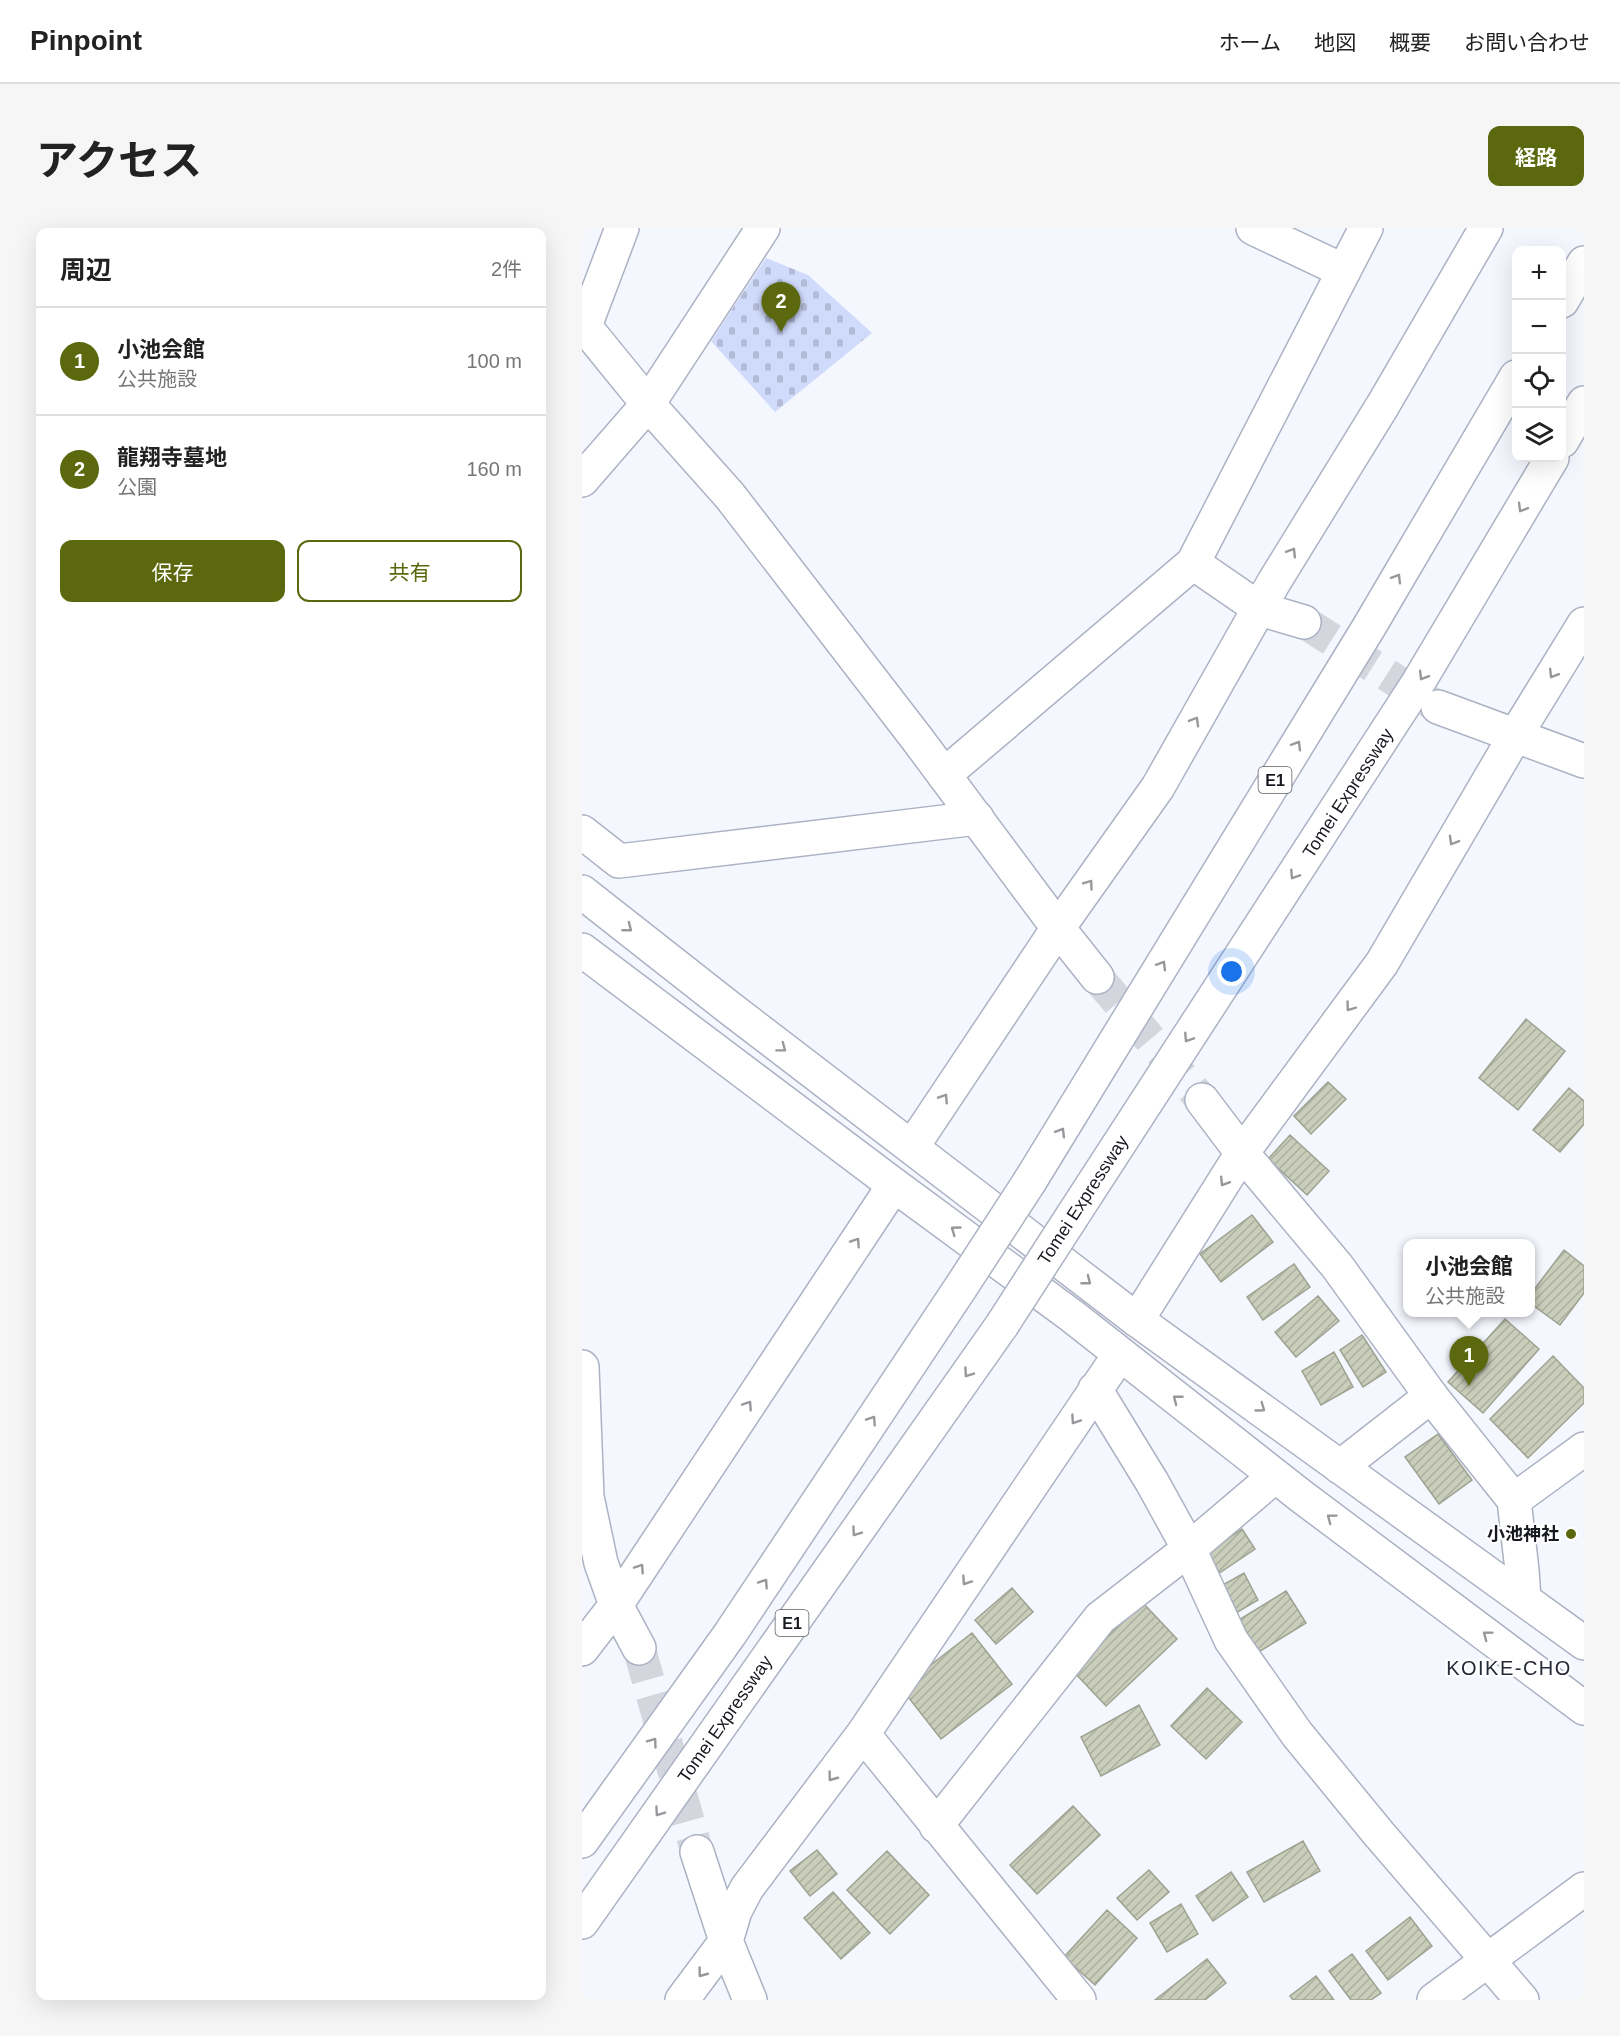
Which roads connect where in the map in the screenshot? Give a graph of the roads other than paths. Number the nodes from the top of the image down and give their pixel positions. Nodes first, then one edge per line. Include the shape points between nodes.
1 (622, 228) edge
2 (763, 228) edge
3 (1253, 228) edge
4 (1366, 228) edge
5 (1486, 228) edge
6 (1584, 263) edge
7 (1344, 271) junction
8 (1563, 300) edge
9 (583, 325) edge
10 (1512, 384) edge
11 (1584, 403) edge
12 (648, 404) junction
13 (1566, 434) edge
14 (1550, 462) edge
15 (582, 480) edge
16 (1193, 563) junction
17 (1260, 609) junction
18 (1304, 622) tunnel mouth
19 (1584, 624) edge
20 (1438, 706) tunnel mouth
21 (1515, 736) junction
22 (1584, 761) edge
23 (944, 775) junction
24 (977, 818) junction
25 (582, 832) edge
26 (582, 892) edge
27 (1058, 928) junction
28 (582, 950) edge
29 (1097, 977) tunnel mouth
30 (1202, 1100) tunnel mouth
31 (912, 1147) junction
32 (1242, 1153) junction
33 (894, 1185) junction
34 (1137, 1320) junction
35 (1120, 1354) junction
36 (582, 1367) edge
37 (1095, 1389) junction
38 (1431, 1396) junction
39 (1584, 1449) edge
40 (1341, 1467) junction
41 (1275, 1476) junction
42 (584, 1494) edge
43 (1514, 1500) junction
44 (1190, 1549) junction
45 (1524, 1599) junction
46 (616, 1605) junction
47 (1584, 1643) edge
48 (639, 1648) tunnel mouth
49 (582, 1649) edge
50 (1584, 1708) edge
51 (863, 1734) junction
52 (936, 1826) junction
53 (582, 1841) edge
54 (697, 1852) tunnel mouth
55 (1584, 1889) edge
56 (582, 1922) edge
57 (726, 1941) junction
58 (1486, 1960) junction
59 (682, 2000) edge
60 (750, 2000) edge
61 (1079, 2000) edge
62 (1434, 2000) edge
63 (1521, 2000) edge

1 - 9 main road
2 - 12 main road
3 - 7 main road
4 - 7 main road
17 -> 5 main road
6 - 8 main road
7 - 16 main road
9 - 12 main road
53 -> 10 main road, E1, bridge via 730,1634 1030,1182 1369,627
11 - 13 main road
12 - 15 main road
12 - 23 main road via 730,496
14 -> 56 main road, Tomei Expressway / E1, bridge via 1418,683 1002,1325
16 - 17 main road
16 - 23 main road
17 - 18 main road
27 -> 17 main road via 1158,787
19 -> 21 main road
20 - 21 main road
21 - 22 main road
21 -> 32 main road via 1383,963
23 - 24 main road
24 - 25 main road via 619,861
24 - 27 main road
26 -> 31 main road
27 - 29 main road
31 -> 27 main road
28 - 33 main road
30 - 32 main road
31 -> 34 main road
32 -> 34 main road
32 - 38 main road via 1337,1266
35 -> 33 main road
46 -> 33 main road
34 -> 40 main road
35 - 37 main road
41 -> 35 main road
36 - 42 main road
37 - 44 main road
37 -> 51 main road
38 - 40 main road
38 - 43 main road
39 - 43 main road
40 - 45 main road
41 - 44 main road
50 -> 41 main road
42 - 46 main road
43 - 45 main road
44 - 52 main road via 1101,1618
44 - 58 main road via 1231,1640 1297,1734
45 - 47 main road
46 - 48 main road
46 - 49 main road
51 - 52 main road
51 -> 57 main road via 747,1888
52 - 61 main road
54 - 57 main road
55 - 58 main road
57 -> 59 main road
57 - 60 main road
58 - 62 main road
58 - 63 main road

